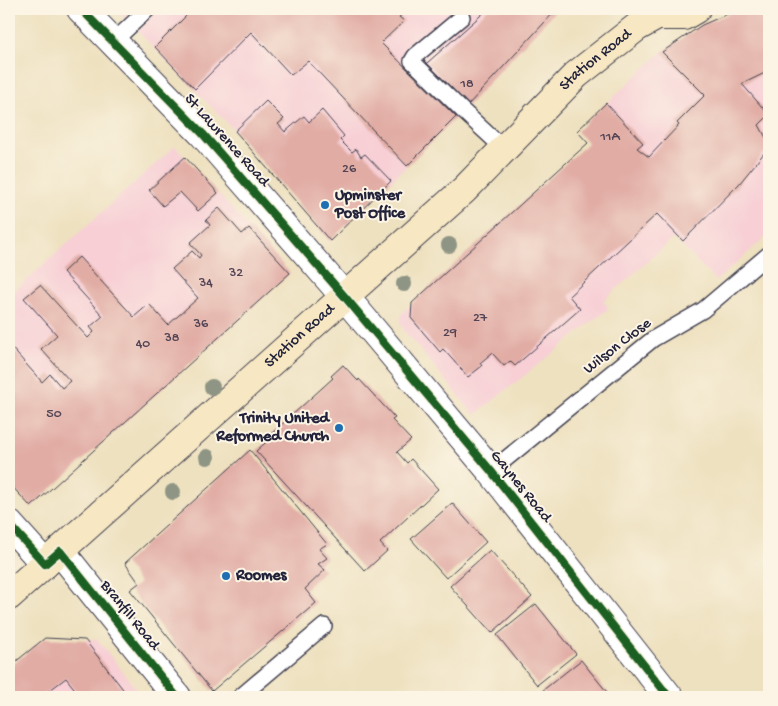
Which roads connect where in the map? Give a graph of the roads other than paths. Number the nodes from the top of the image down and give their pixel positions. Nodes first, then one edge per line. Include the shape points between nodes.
1 (80, 9) edge
2 (148, 9) edge
3 (696, 9) edge
4 (651, 15) edge
5 (462, 17) dead end
6 (114, 42) junction
7 (504, 149) junction
8 (769, 254) edge
9 (345, 297) junction
10 (491, 471) junction
11 (9, 524) edge
12 (53, 558) junction
13 (9, 596) edge
14 (324, 626) dead end
15 (177, 697) edge
16 (240, 697) edge
17 (669, 697) edge

1 - 6 street, St Lawrence Road
2 - 6 lane
3 - 4 street, Station Road via 684,16
4 - 7 street, Station Road via 576,74
5 - 7 lane via 412,61
6 - 9 street, St Lawrence Road via 203,134
7 - 9 street, Station Road via 464,190
8 - 10 lane, Wilson Close via 703,310 653,339
9 - 10 street, Gaynes Road
9 - 12 street, Station Road
10 - 17 street, Gaynes Road
11 - 12 street, Branfill Road
12 - 13 street, Station Road
12 - 15 street, Branfill Road
14 - 16 lane

